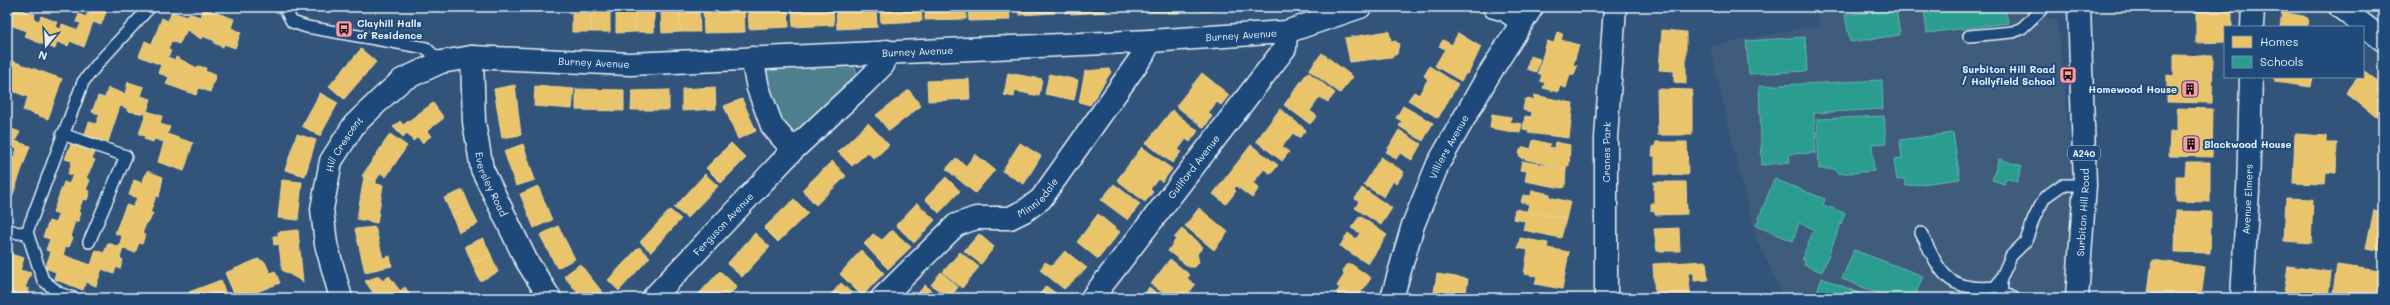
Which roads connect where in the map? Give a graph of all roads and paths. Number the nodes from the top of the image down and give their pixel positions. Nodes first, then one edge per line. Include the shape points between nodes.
1 (150, 7) edge
2 (284, 7) edge
3 (1360, 7) edge
4 (1494, 7) edge
5 (1615, 7) edge
6 (2044, 7) edge
7 (2079, 7) edge
8 (2253, 7) edge
9 (2340, 7) edge
10 (1527, 14) edge
11 (2252, 26) edge
12 (1286, 32) junction
13 (1968, 36) dead end
14 (2383, 40) edge
15 (1150, 41) junction
16 (887, 51) junction
17 (472, 57) junction
18 (752, 58) junction
19 (441, 62) junction
20 (2251, 78) edge
21 (62, 134) junction
22 (792, 150) junction
23 (2085, 185) junction
24 (7, 229) edge
25 (27, 232) junction
26 (1921, 233) dead end
27 (89, 242) dead end
28 (2000, 281) junction
29 (336, 296) edge
30 (73, 298) edge
31 (550, 298) edge
32 (653, 298) edge
33 (882, 298) edge
34 (1092, 298) edge
35 (1392, 298) edge
36 (1606, 298) edge
37 (2014, 298) edge
38 (2077, 298) edge
39 (2242, 298) edge

1 - 21 lane via 83,82
2 - 19 lane via 292,22 300,25 426,48
3 - 12 street, Burney Avenue
4 - 10 street
5 - 36 street, Cranes Park via 1606,138
6 - 13 lane via 2022,28 2013,32
7 - 23 street, Surbiton Hill Road / A240
8 - 11 street
9 - 14 street
10 - 35 street, Villiers Avenue via 1438,164 1413,225
12 - 15 street, Burney Avenue
12 - 34 street, Guilford Avenue via 1285,48
15 - 16 street, Burney Avenue
15 - 33 street, Minniedale via 1143,55 1040,199 1010,218 976,218 956,225
16 - 18 street, Burney Avenue
16 - 22 street, Ferguson Avenue via 882,65 865,83
17 - 18 street, Burney Avenue via 630,64
17 - 19 street, Hill Crescent
17 - 31 street, Eversley Road via 474,122 482,169 526,260
18 - 22 street via 758,88 772,126
19 - 29 street, Hill Crescent via 402,80 383,97 354,125 331,161 322,209
20 - 39 street, Avenue Elmers
21 - 25 lane
21 - 27 lane via 126,156
22 - 32 street, Ferguson Avenue
23 - 28 lane via 2062,185 2045,198 2026,241 2011,256
23 - 38 street, Surbiton Hill Road / A240
24 - 25 lane via 18,233
25 - 30 lane via 43,280 59,294
26 - 28 lane via 1940,272 1956,284 1977,289 1995,287
28 - 37 lane via 2003,293

